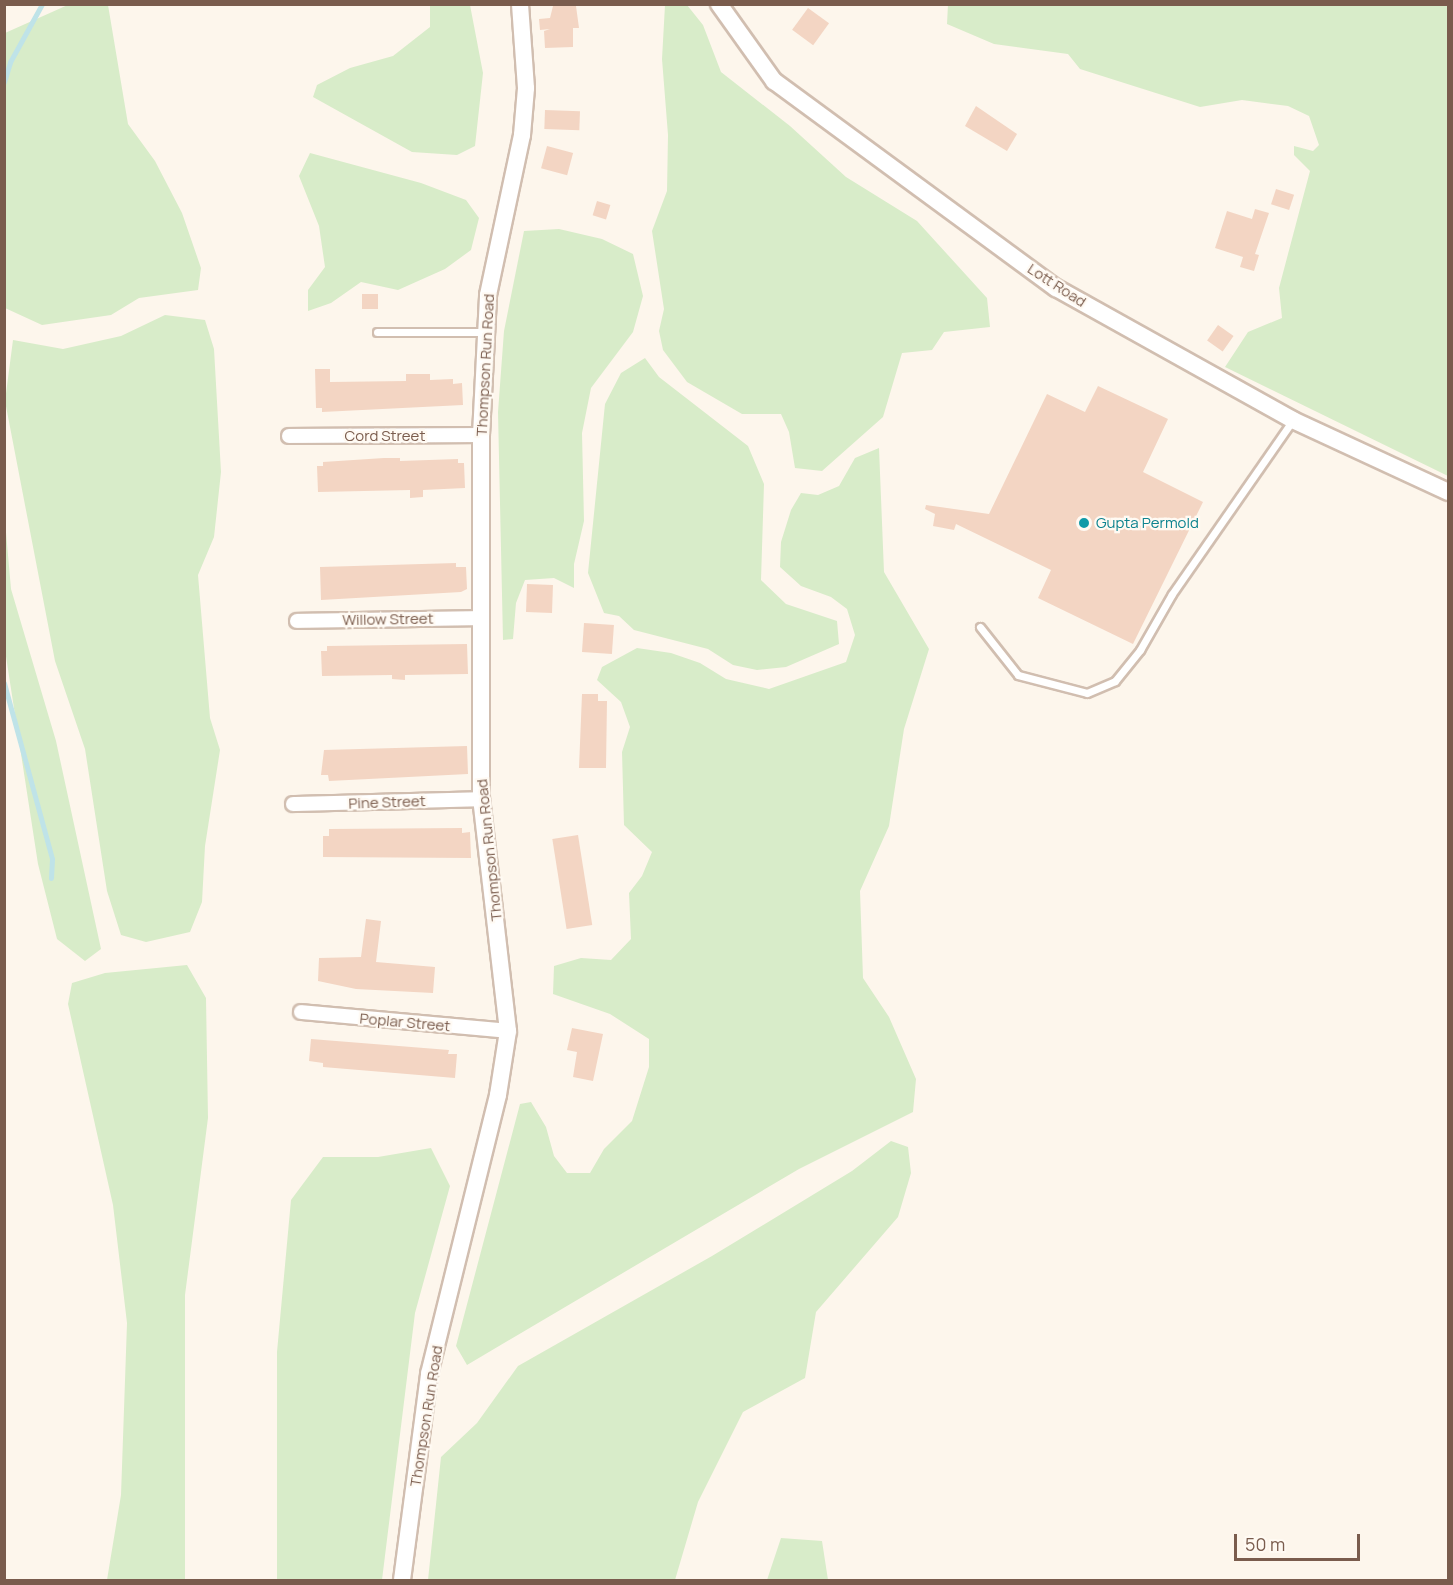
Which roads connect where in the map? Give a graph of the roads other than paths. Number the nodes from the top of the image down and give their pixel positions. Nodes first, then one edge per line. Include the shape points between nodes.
1 (519, 4) edge
2 (719, 4) edge
3 (376, 332) dead end
4 (486, 332) junction
5 (1293, 420) junction
6 (481, 435) junction
7 (289, 436) dead end
8 (1449, 492) edge
9 (479, 618) junction
10 (297, 621) dead end
11 (980, 627) dead end
12 (481, 799) junction
13 (293, 804) dead end
14 (301, 1012) dead end
15 (508, 1031) junction
16 (402, 1581) edge

1 - 4 street, Thompson Run Road via 526,88 522,135 488,295
2 - 5 street, Lott Road via 774,81 1056,288
3 - 4 lane
4 - 6 street, Thompson Run Road
5 - 8 street, Lott Road
5 - 11 lane via 1172,594 1140,650 1115,681 1087,693 1018,675
6 - 7 street, Cord Street
6 - 9 street, Thompson Run Road
9 - 10 street, Willow Street
9 - 12 street, Thompson Run Road
12 - 13 street, Pine Street
12 - 15 street, Thompson Run Road
14 - 15 street, Poplar Street
15 - 16 street, Thompson Run Road via 498,1095 429,1374

